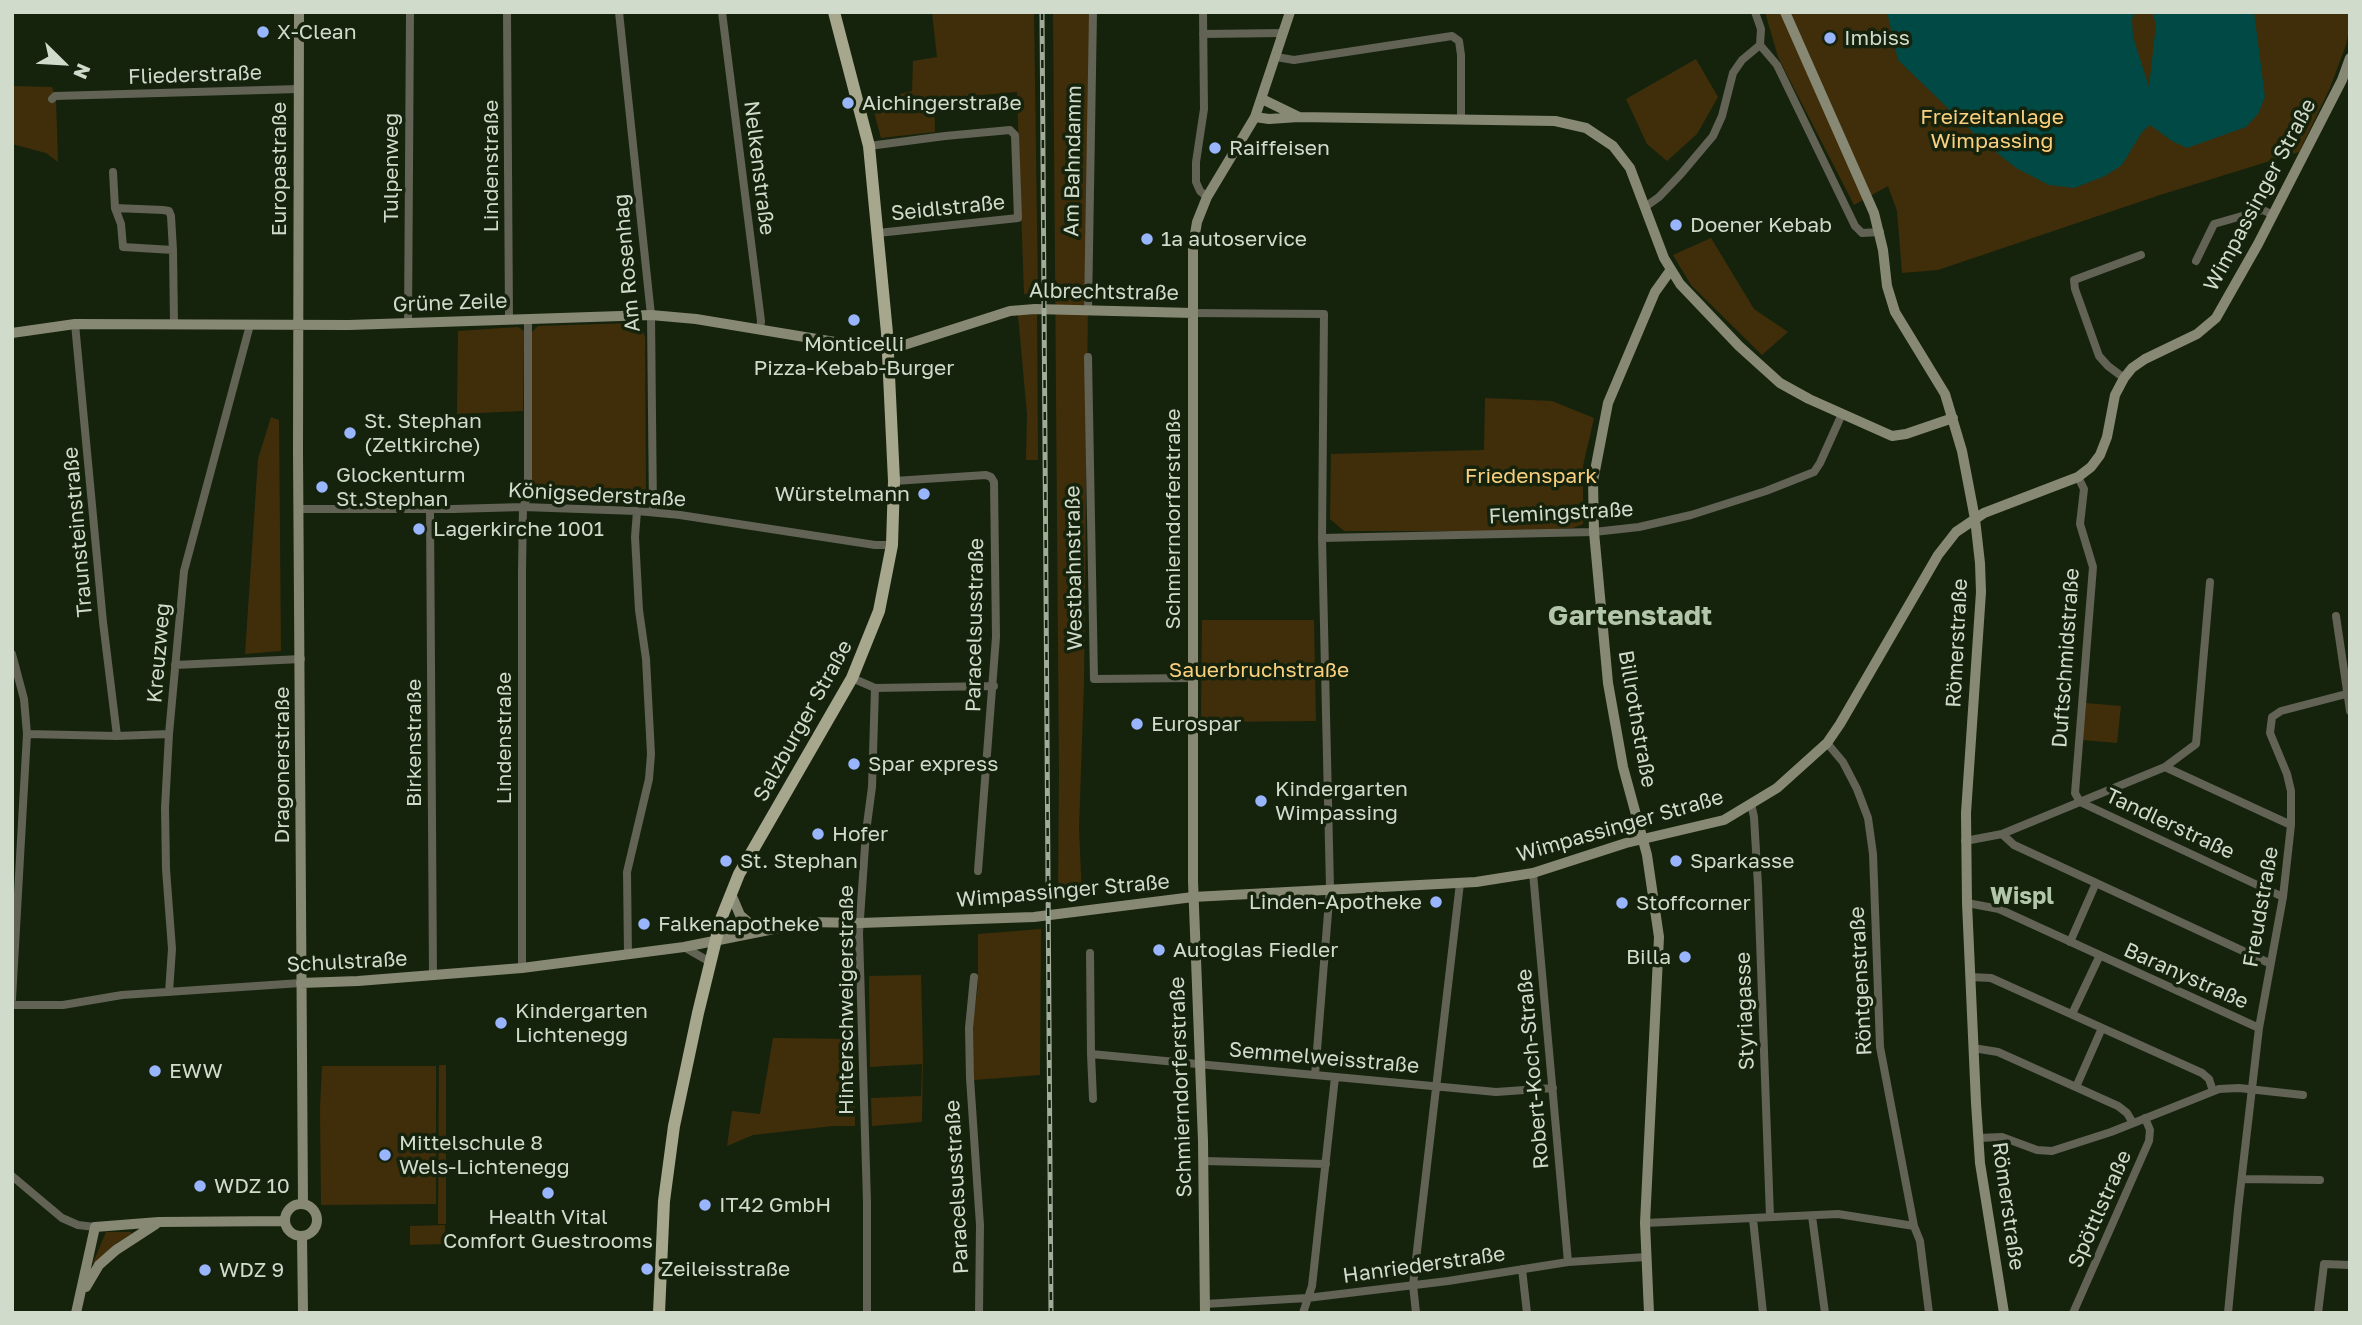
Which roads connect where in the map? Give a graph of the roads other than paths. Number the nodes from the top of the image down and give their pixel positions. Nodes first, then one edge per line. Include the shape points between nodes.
1 (299, 12) edge
2 (410, 12) edge
3 (507, 12) edge
4 (619, 12) edge
5 (722, 12) edge
6 (834, 12) edge
7 (1093, 12) edge
8 (1203, 12) edge
9 (1290, 12) edge
10 (1755, 12) edge
11 (1785, 12) edge
12 (1283, 33) junction
13 (1203, 34) junction
14 (1760, 45) junction
15 (1276, 57) junction
16 (2350, 58) edge
17 (299, 89) junction
18 (52, 99) dead end
19 (1262, 99) junction
20 (1255, 117) junction
21 (1299, 117) junction
22 (1461, 120) junction
23 (869, 146) junction
24 (114, 172) dead end
25 (1207, 197) junction
26 (1645, 207) junction
27 (115, 208) junction
28 (2273, 215) junction
29 (1880, 232) junction
30 (878, 233) junction
31 (173, 250) junction
32 (2141, 255) dead end
33 (2196, 261) dead end
34 (1670, 271) junction
35 (1088, 310) junction
36 (1193, 313) junction
37 (651, 315) junction
38 (509, 319) junction
39 (528, 319) junction
40 (174, 323) junction
41 (75, 324) junction
42 (408, 324) junction
43 (250, 325) junction
44 (298, 326) junction
45 (760, 329) junction
46 (12, 333) edge
47 (887, 347) junction
48 (1088, 357) dead end
49 (2124, 378) junction
50 (1842, 414) junction
51 (1953, 418) junction
52 (2078, 477) junction
53 (894, 481) junction
54 (523, 507) junction
55 (299, 509) junction
56 (430, 510) junction
57 (637, 511) junction
58 (653, 512) junction
59 (1975, 519) junction
60 (1594, 532) junction
61 (1322, 538) junction
62 (892, 545) junction
63 (2210, 582) dead end
64 (2336, 616) dead end
65 (12, 653) edge
66 (301, 659) junction
67 (175, 666) junction
68 (852, 678) junction
69 (1193, 678) junction
70 (994, 686) junction
71 (875, 688) junction
72 (2348, 693) edge
73 (2350, 711) edge
74 (27, 734) junction
75 (169, 734) junction
76 (117, 736) junction
77 (1827, 743) junction
78 (2165, 767) junction
79 (2080, 802) junction
80 (1751, 804) junction
81 (2291, 825) junction
82 (2002, 834) junction
83 (1643, 840) junction
84 (1965, 841) junction
85 (978, 871) dead end
86 (1533, 873) junction
87 (1460, 883) junction
88 (2096, 883) junction
89 (1329, 888) junction
90 (731, 894) junction
91 (1193, 897) junction
92 (2283, 897) junction
93 (1967, 903) junction
94 (860, 923) junction
95 (758, 931) junction
96 (715, 940) junction
97 (2070, 942) junction
98 (684, 947) junction
99 (1090, 953) dead end
100 (628, 955) junction
101 (2100, 956) junction
102 (710, 962) junction
103 (2269, 963) junction
104 (522, 968) junction
105 (433, 976) junction
106 (974, 977) dead end
107 (1970, 977) junction
108 (301, 983) junction
109 (169, 992) junction
110 (12, 999) edge
111 (12, 1005) edge
112 (2072, 1014) junction
113 (2102, 1028) junction
114 (2259, 1028) junction
115 (1973, 1048) junction
116 (1091, 1054) junction
117 (1201, 1064) junction
118 (1315, 1075) junction
119 (1335, 1077) junction
120 (1436, 1086) junction
121 (2076, 1087) junction
122 (1553, 1088) junction
123 (2252, 1089) junction
124 (2213, 1091) junction
125 (2303, 1095) dead end
126 (1093, 1099) dead end
127 (2145, 1118) junction
128 (2133, 1123) junction
129 (1978, 1138) junction
130 (1204, 1161) junction
131 (1326, 1164) junction
132 (12, 1175) edge
133 (2242, 1179) junction
134 (2320, 1180) dead end
135 (303, 1204) junction
136 (1812, 1216) junction
137 (1770, 1217) junction
138 (1753, 1219) junction
139 (285, 1221) junction
140 (159, 1222) junction
141 (1645, 1223) junction
142 (1914, 1226) junction
143 (95, 1227) junction
144 (302, 1236) junction
145 (1646, 1256) junction
146 (1568, 1262) junction
147 (2350, 1265) edge
148 (1522, 1269) junction
149 (1413, 1285) junction
150 (1307, 1298) junction
151 (1205, 1308) edge
152 (76, 1311) edge
153 (303, 1313) edge
154 (659, 1313) edge
155 (867, 1313) edge
156 (979, 1313) edge
157 (1303, 1313) edge
158 (1416, 1313) edge
159 (1527, 1313) edge
160 (1649, 1313) edge
161 (1763, 1313) edge
162 (1825, 1313) edge
163 (1929, 1313) edge
164 (2004, 1313) edge
165 (2073, 1313) edge
166 (2228, 1313) edge
167 (2318, 1313) edge

1 - 17 street, Europastraße
2 - 42 street, Tulpenweg
3 - 38 street, Lindenstraße
4 - 37 street, Am Rosenhag
5 - 45 street, Nelkenstraße
6 - 23 main road, Salzburger Straße
7 - 35 street, Am Bahndamm
8 - 13 street
9 - 12 street, Albrechtstraße
10 - 14 street
11 - 29 street, Römerstraße
12 - 13 street
12 - 15 street, Albrechtstraße
13 - 25 street via 1205,109 1196,182
14 - 26 street via 1733,74 1722,116 1707,145
14 - 29 street via 1777,65 1855,226 1862,233
15 - 19 street, Albrechtstraße
15 - 22 street via 1294,60 1452,36 1459,41 1461,55
16 - 28 street, Wimpassinger Straße
17 - 18 street, Fliederstraße
17 - 44 street, Europastraße
19 - 20 street, Albrechtstraße
19 - 21 street
20 - 21 street
20 - 25 street, Albrechtstraße
21 - 22 street
22 - 26 street via 1555,121 1586,128 1613,146 1625,161
23 - 30 main road, Salzburger Straße
23 - 30 street, Seidlstraße via 1010,130 1015,135 1018,218
24 - 27 street
25 - 36 street, Albrechtstraße via 1193,246
26 - 34 street
27 - 31 street via 123,247
27 - 31 street via 169,211
28 - 33 street via 2263,210 2214,224
28 - 49 street, Wimpassinger Straße via 2216,318 2197,334 2145,359
29 - 51 street, Römerstraße via 1895,312 1945,394
30 - 47 main road, Salzburger Straße
31 - 40 street
32 - 49 street via 2074,280 2099,356
34 - 50 street via 1703,310 1772,376
34 - 60 street, Billrothstraße via 1655,292 1606,410 1592,481
35 - 36 street, Albrechtstraße
35 - 47 street, Albrechtstraße via 1010,311
36 - 61 street via 1324,314
36 - 69 street, Schmierndorferstraße
37 - 39 street, Grüne Zeile
37 - 45 street, Grüne Zeile
37 - 58 street, Am Rosenhag
38 - 39 street, Grüne Zeile
38 - 42 street, Grüne Zeile
39 - 54 street, Lindenstraße via 528,496
40 - 41 street, Grüne Zeile
40 - 43 street, Grüne Zeile
41 - 46 street, Grüne Zeile
41 - 76 street, Traunsteinstraße
42 - 44 street, Grüne Zeile
43 - 44 street, Grüne Zeile
43 - 67 street, Kreuzweg via 184,571
44 - 55 street, Dragonerstraße
45 - 47 street, Grüne Zeile
47 - 53 main road, Salzburger Straße
48 - 69 street, Westbahnstraße via 1094,679
49 - 52 street, Wimpassinger Straße via 2115,395 2100,455
50 - 51 street via 1899,436
50 - 60 street, Flemingstraße via 1820,463 1804,477 1690,515
51 - 59 street, Römerstraße
52 - 59 street, Wimpassinger Straße
52 - 79 street, Duftschmidstraße via 2084,489 2080,524 2092,567 2074,786
53 - 62 main road, Salzburger Straße
53 - 70 street, Paracelsusstraße via 986,475 994,482
54 - 56 street, Königsederstraße
54 - 57 street, Königsederstraße
54 - 104 street, Lindenstraße
55 - 56 street, Königsederstraße
55 - 66 street, Dragonerstraße
56 - 105 street, Birkenstraße
57 - 58 street, Königsederstraße
57 - 100 street via 638,600 651,754 627,872
58 - 62 street, Königsederstraße
59 - 77 street, Wimpassinger Straße via 1955,533 1938,555
59 - 84 street, Römerstraße via 1981,592
60 - 61 street, Flemingstraße
60 - 83 street, Billrothstraße via 1617,740
61 - 89 street
62 - 68 main road, Salzburger Straße via 879,611
63 - 78 street via 2196,744
64 - 72 street
65 - 74 street
66 - 67 street
66 - 108 street, Dragonerstraße
67 - 75 street, Kreuzweg
68 - 71 street
68 - 90 main road, Salzburger Straße
69 - 91 street, Schmierndorferstraße
70 - 71 street
70 - 85 street, Paracelsusstraße
71 - 94 street, Hinterschweigerstraße
72 - 73 street
72 - 81 street via 2281,710 2272,717 2270,733 2291,791
74 - 76 street
74 - 110 street
75 - 76 street
75 - 109 street, Kreuzweg via 165,808 172,949
77 - 80 street, Wimpassinger Straße via 1777,788
77 - 142 street, Röntgenstraße via 1843,762 1868,818 1880,1048
78 - 79 street
78 - 81 street, Freudstraße
79 - 82 street
79 - 92 street, Tandlerstraße
80 - 83 street, Wimpassinger Straße via 1724,820
80 - 137 street, Styriagasse
81 - 92 street, Freudstraße
82 - 84 street
82 - 88 street via 2014,845
83 - 86 street, Wimpassinger Straße
83 - 141 street, Billrothstraße via 1659,960
84 - 93 street, Römerstraße
86 - 87 street, Wimpassinger Straße
86 - 122 street, Robert-Koch-Straße
87 - 89 street, Wimpassinger Straße
87 - 120 street
88 - 97 street
88 - 103 street
89 - 91 street, Wimpassinger Straße
89 - 118 street
90 - 95 street via 740,915
90 - 96 main road, Salzburger Straße
91 - 94 street, Wimpassinger Straße via 1034,916
91 - 117 street, Schmierndorferstraße
92 - 103 street, Freudstraße
93 - 97 street, Baranystraße via 1999,909
93 - 107 street, Römerstraße
94 - 95 street, Wimpassinger Straße via 809,922
94 - 155 street, Hinterschweigerstraße
95 - 96 street, Wimpassinger Straße
96 - 98 street, Schulstraße
96 - 102 main road, Salzburger Straße
97 - 101 street, Baranystraße
98 - 100 street, Schulstraße
98 - 102 street
99 - 116 street
100 - 104 street, Schulstraße
101 - 112 street, Baranystraße
101 - 114 street, Baranystraße
102 - 154 main road, Salzburger Straße via 674,1128 664,1201
103 - 114 street, Freudstraße
104 - 105 street, Schulstraße
105 - 108 street, Schulstraße
106 - 156 street, Paracelsusstraße via 969,1028 980,1225
107 - 112 street via 1991,978
107 - 115 street, Römerstraße
108 - 109 street, Schulstraße
108 - 135 street, Dragonerstraße
109 - 111 street, Schulstraße via 63,1005
112 - 113 street
113 - 121 street
113 - 124 street via 2202,1073
114 - 123 street, Freudstraße
115 - 121 street via 1998,1052
115 - 129 street, Römerstraße
116 - 117 street, Semmelweisstraße
116 - 126 street
117 - 118 street, Semmelweisstraße
117 - 130 street, Schmierndorferstraße
118 - 119 street, Semmelweisstraße
119 - 120 street, Semmelweisstraße
119 - 131 street
120 - 122 street, Semmelweisstraße via 1496,1092
120 - 149 street
121 - 128 street via 2123,1109
122 - 146 street, Robert-Koch-Straße
123 - 124 street
123 - 125 street
123 - 133 street, Freudstraße
124 - 127 street
127 - 128 street
127 - 165 street, Spöttlstraße via 2149,1141
128 - 129 street via 2052,1151 2002,1138
129 - 164 street, Römerstraße
130 - 131 street
130 - 151 street, Schmierndorferstraße
131 - 150 street
132 - 143 street via 62,1218
133 - 134 street
133 - 166 street, Freudstraße
135 - 139 street via 288,1211
135 - 144 street, Dragonerstraße via 316,1215 316,1226
136 - 137 street
136 - 142 street via 1838,1214
136 - 162 street
137 - 138 street
138 - 141 street
138 - 161 street
139 - 140 street
139 - 144 street via 287,1228
140 - 143 street
140 - 152 street via 99,1265
141 - 145 street, Billrothstraße
142 - 163 street, Röntgenstraße
143 - 152 street
144 - 153 street, Dragonerstraße
145 - 146 street, Hanriederstraße
145 - 160 street, Billrothstraße
146 - 148 street, Hanriederstraße
147 - 167 street via 2324,1264
148 - 149 street, Hanriederstraße
148 - 159 street
149 - 150 street, Hanriederstraße
149 - 158 street
150 - 151 street, Hanriederstraße
150 - 157 street

